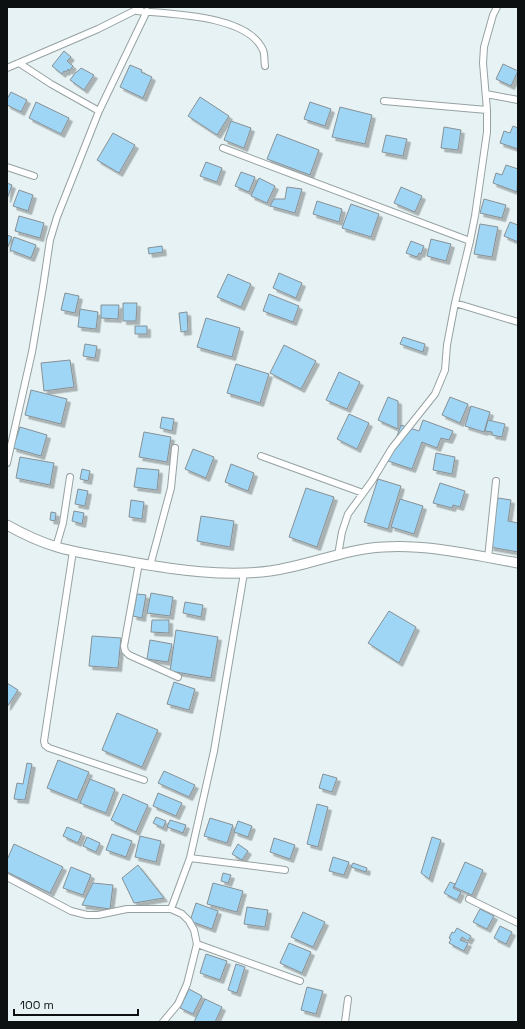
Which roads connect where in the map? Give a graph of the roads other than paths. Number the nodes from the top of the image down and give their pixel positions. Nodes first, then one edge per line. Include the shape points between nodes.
1 (497, 7) edge
2 (142, 10) edge
3 (19, 63) junction
4 (265, 66) dead end
5 (7, 68) edge
6 (486, 94) junction
7 (518, 100) edge
8 (384, 101) dead end
9 (487, 110) junction
10 (99, 111) junction
11 (223, 148) dead end
12 (7, 166) edge
13 (34, 176) dead end
14 (470, 241) junction
15 (455, 303) junction
16 (518, 322) edge
17 (175, 448) dead end
18 (261, 456) dead end
19 (7, 463) edge
20 (70, 477) dead end
21 (496, 481) dead end
22 (363, 493) junction
23 (7, 526) edge
24 (56, 547) junction
25 (73, 551) junction
26 (338, 555) junction
27 (488, 558) junction
28 (139, 563) junction
29 (518, 563) edge
30 (150, 566) junction
31 (244, 573) junction
32 (178, 677) dead end
33 (144, 780) dead end
34 (190, 858) junction
35 (285, 870) dead end
36 (7, 877) edge
37 (469, 899) dead end
38 (171, 909) junction
39 (518, 923) edge
40 (197, 944) junction
41 (300, 981) dead end
42 (348, 999) dead end
43 (163, 1022) edge
44 (345, 1022) edge

1 - 6 street via 484,47
2 - 3 street
2 - 4 street via 213,19 235,26 256,40 263,51
2 - 10 street
3 - 5 street
3 - 10 street
6 - 7 street
6 - 9 street
8 - 9 street
9 - 14 street via 487,132
10 - 19 street via 50,240 32,352
11 - 14 street
12 - 13 street
14 - 15 street
15 - 16 street
15 - 22 street via 445,370 435,394 392,448
17 - 30 street via 171,488
18 - 22 street
20 - 24 street
21 - 27 street
22 - 26 street via 348,514
23 - 24 street
24 - 25 street
25 - 28 street
25 - 33 street via 44,741 49,748
26 - 27 street via 382,547 418,547
26 - 31 street via 270,571
27 - 29 street
28 - 30 street
28 - 32 street via 124,646 129,655
30 - 31 street via 190,571
31 - 34 street via 214,751
34 - 35 street
34 - 38 street
36 - 38 street via 71,911 87,915 127,909
37 - 39 street
38 - 40 street via 189,921
40 - 41 street
40 - 43 street via 187,984 178,1004
42 - 44 street

